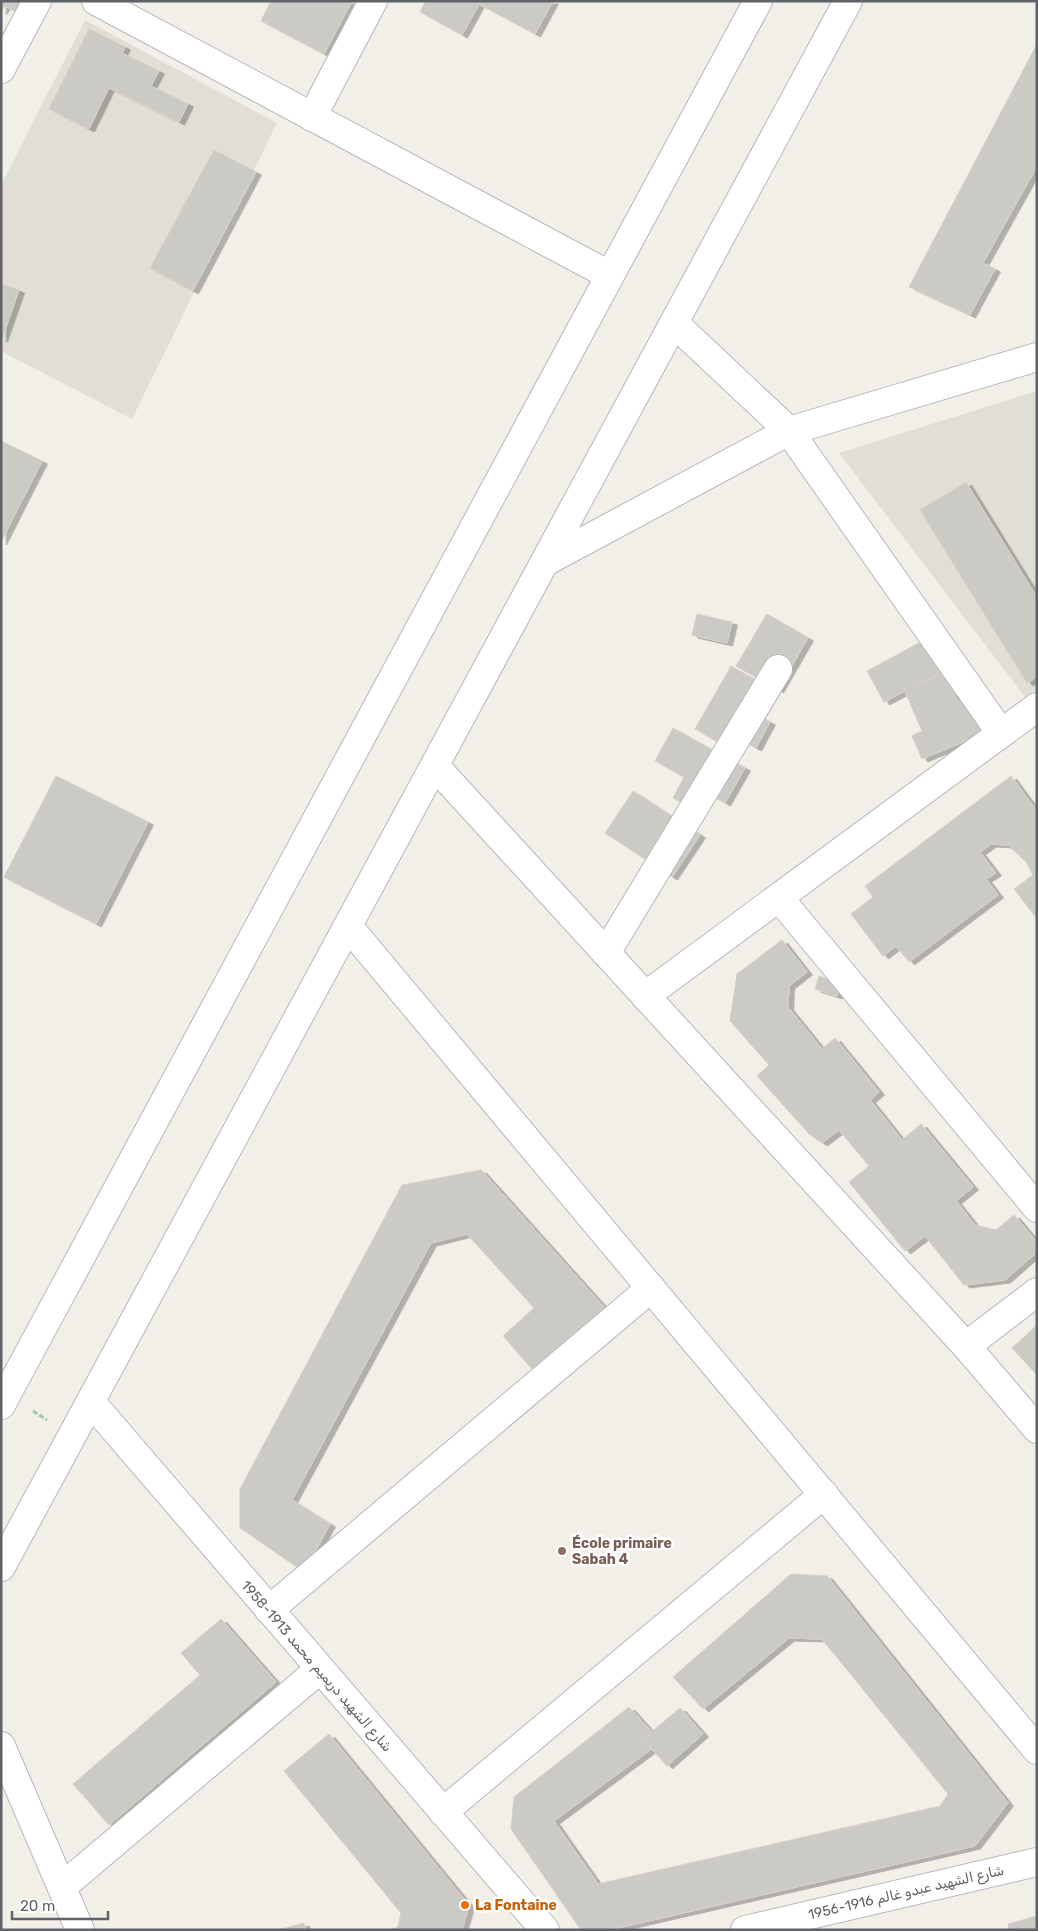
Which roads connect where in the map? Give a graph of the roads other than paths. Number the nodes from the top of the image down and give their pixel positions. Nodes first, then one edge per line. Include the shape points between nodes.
1 (37, 1) edge
2 (96, 1) edge
3 (373, 1) edge
4 (758, 1) edge
5 (848, 1) edge
6 (1, 70) edge
7 (312, 117) junction
8 (609, 275) junction
9 (674, 323) junction
10 (1037, 357) edge
11 (789, 431) junction
12 (545, 562) junction
13 (778, 669) dead end
14 (1033, 718) edge
15 (1001, 733) junction
16 (435, 766) junction
17 (779, 898) junction
18 (348, 926) junction
19 (606, 953) junction
20 (646, 996) junction
21 (1037, 1208) edge
22 (651, 1288) junction
23 (1037, 1292) edge
24 (966, 1346) junction
25 (4, 1400) edge
26 (90, 1402) junction
27 (1037, 1429) edge
28 (824, 1494) junction
29 (1, 1567) edge
30 (269, 1610) junction
31 (320, 1669) junction
32 (1, 1746) edge
33 (1037, 1750) edge
34 (443, 1812) junction
35 (1037, 1862) edge
36 (62, 1887) junction
37 (801, 1924) edge
38 (80, 1930) edge
39 (545, 1930) edge
40 (745, 1930) edge

1 - 6 street
2 - 7 street
3 - 7 street
4 - 8 street
5 - 9 street
7 - 8 street
8 - 25 street
9 - 11 street
9 - 12 street
10 - 11 street
11 - 12 street
11 - 15 street
12 - 16 street
13 - 19 street
14 - 15 street
15 - 17 street
16 - 18 street
16 - 19 street
17 - 20 street
17 - 21 street
18 - 22 street
18 - 26 street
19 - 20 street
20 - 24 street
22 - 28 street
22 - 30 street
23 - 24 street
24 - 27 street
26 - 29 street
26 - 30 street, شارع الشهيد دريميم محمد 1913-1958
28 - 33 street
28 - 34 street
30 - 31 street, شارع الشهيد دريميم محمد 1913-1958
31 - 34 street, شارع الشهيد دريميم محمد 1913-1958
31 - 36 street
32 - 36 street
34 - 39 street, شارع الشهيد دريميم محمد 1913-1958
35 - 37 street, شارع الشهيد عبدو غالم 1916-1956
36 - 38 street
37 - 40 street, شارع الشهيد عبدو غالم 1916-1956

